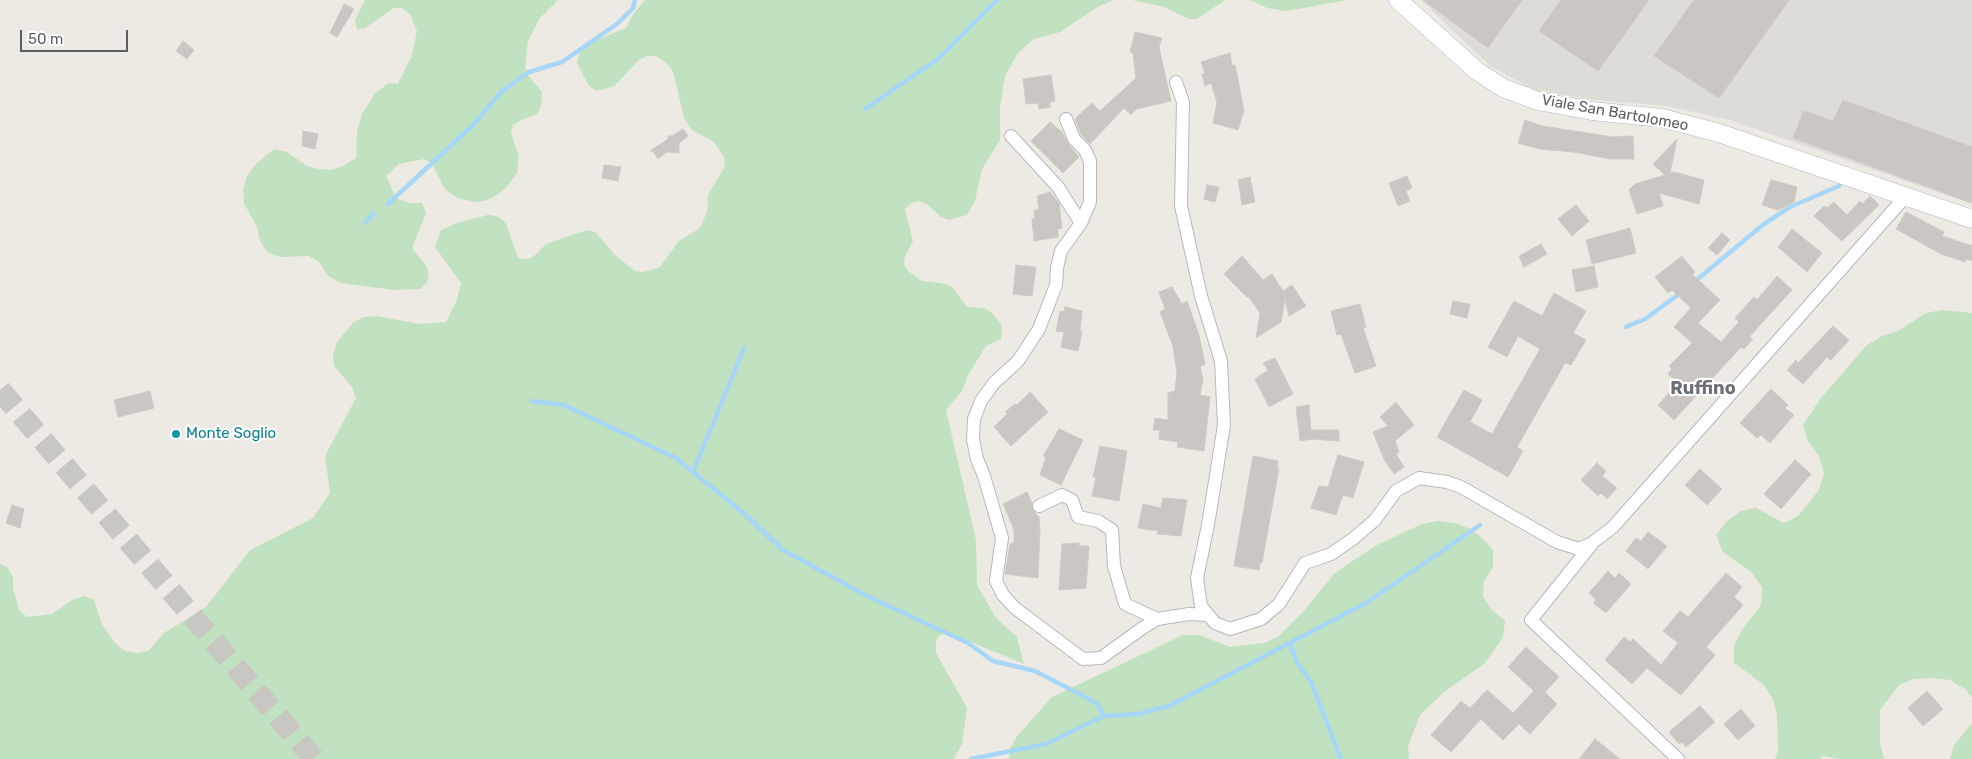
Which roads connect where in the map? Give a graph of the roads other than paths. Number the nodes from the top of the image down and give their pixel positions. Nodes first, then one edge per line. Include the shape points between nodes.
1 (1398, 0) edge
2 (1176, 82) dead end
3 (1066, 119) dead end
4 (1011, 136) dead end
5 (1905, 197) junction
6 (1972, 219) edge
7 (1081, 223) junction
8 (1039, 506) dead end
9 (1592, 543) junction
10 (1208, 615) junction
11 (1157, 619) junction
12 (1678, 759) edge

1 - 5 main road, Viale San Bartolomeo via 1477,71 1503,88 1538,100 1592,111 1662,118 1719,133
2 - 10 street via 1183,102 1180,206 1201,296 1221,361 1224,425 1197,578 1201,606
3 - 7 street via 1090,161 1090,202
4 - 7 street via 1058,187
5 - 6 main road, Viale San Bartolomeo
5 - 9 street via 1613,527
7 - 11 street via 1061,250 1056,285 1039,330 1018,361 994,383 981,401 974,419 973,440 977,459 1002,538 996,581 1015,608 1084,659 1101,658
8 - 11 street via 1062,495 1072,500 1078,517 1098,521 1112,530 1114,566 1125,604
9 - 10 street via 1579,549 1557,542 1461,487 1419,478 1396,491 1375,520 1354,538 1330,554 1306,564 1279,604 1262,619 1230,629 1215,623
9 - 12 street via 1531,620
10 - 11 street

